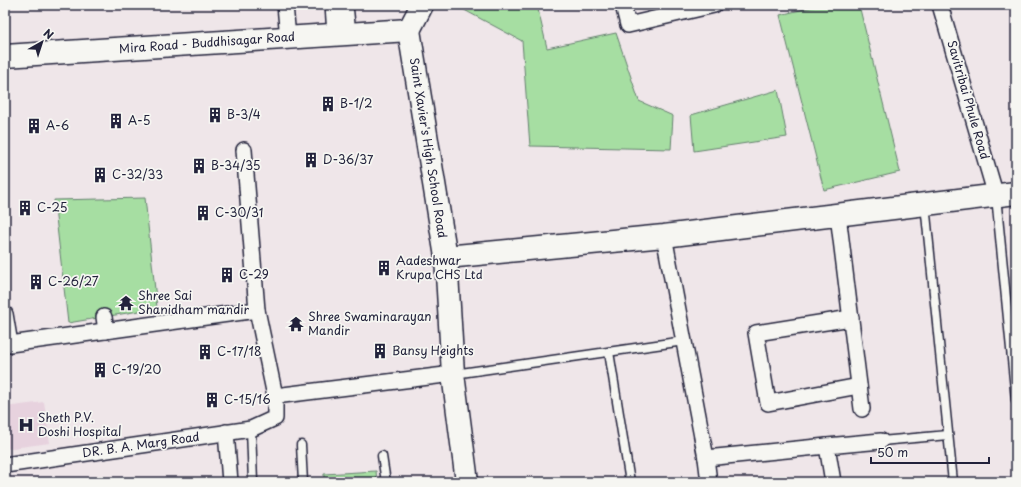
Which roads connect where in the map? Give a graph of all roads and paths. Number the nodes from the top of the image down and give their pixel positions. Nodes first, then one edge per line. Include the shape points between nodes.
1 (285, 5) edge
2 (333, 5) edge
3 (345, 5) edge
4 (422, 5) edge
5 (623, 5) edge
6 (714, 5) edge
7 (940, 5) edge
8 (409, 30) junction
9 (342, 34) junction
10 (288, 38) junction
11 (5, 56) edge
12 (244, 150) dead end
13 (1006, 194) edge
14 (925, 204) junction
15 (838, 214) junction
16 (664, 236) junction
17 (446, 257) junction
18 (257, 310) junction
19 (5, 314) edge
20 (851, 318) junction
21 (684, 341) junction
22 (609, 352) junction
23 (453, 374) junction
24 (859, 386) junction
25 (275, 396) junction
26 (1016, 400) edge
27 (862, 409) dead end
28 (251, 429) junction
29 (226, 432) junction
30 (948, 435) junction
31 (881, 441) joint
32 (301, 445) dead end
33 (827, 446) junction
34 (382, 456) dead end
35 (706, 458) junction
36 (5, 465) edge
37 (230, 482) edge
38 (253, 482) edge
39 (303, 482) edge
40 (386, 482) edge
41 (467, 482) edge
42 (630, 482) edge
43 (709, 482) edge
44 (833, 482) edge
45 (953, 482) edge

1 - 10 street
2 - 9 street
3 - 9 street
4 - 8 street
5 - 6 street via 628,25
7 - 13 street, Savitribai Phule Road
8 - 9 street, Mira Road - Buddhisagar Road
8 - 17 street, Saint Xavier's High School Road
9 - 10 street, Mira Road - Buddhisagar Road
10 - 11 street, Mira Road - Buddhisagar Road
12 - 18 street
13 - 14 street
13 - 26 lane
14 - 15 street
14 - 30 lane
15 - 16 street
15 - 20 street
16 - 17 street
16 - 21 street
17 - 23 street, Saint Xavier's High School Road
18 - 19 street via 105,324 25,347 10,344
18 - 25 street
20 - 24 street
20 - 24 street via 756,333 768,403
21 - 22 lane
21 - 35 street
22 - 23 lane
22 - 42 lane
23 - 25 street
23 - 41 street, Saint Xavier's High School Road
24 - 27 street
25 - 28 street, DR. B. A. Marg Road via 275,418
28 - 29 street, DR. B. A. Marg Road
28 - 38 lane
29 - 36 street, DR. B. A. Marg Road
29 - 37 street
30 - 31 lane
30 - 45 lane
31 - 33 street
32 - 39 lane
33 - 35 street
33 - 44 street
34 - 40 lane
35 - 43 street

